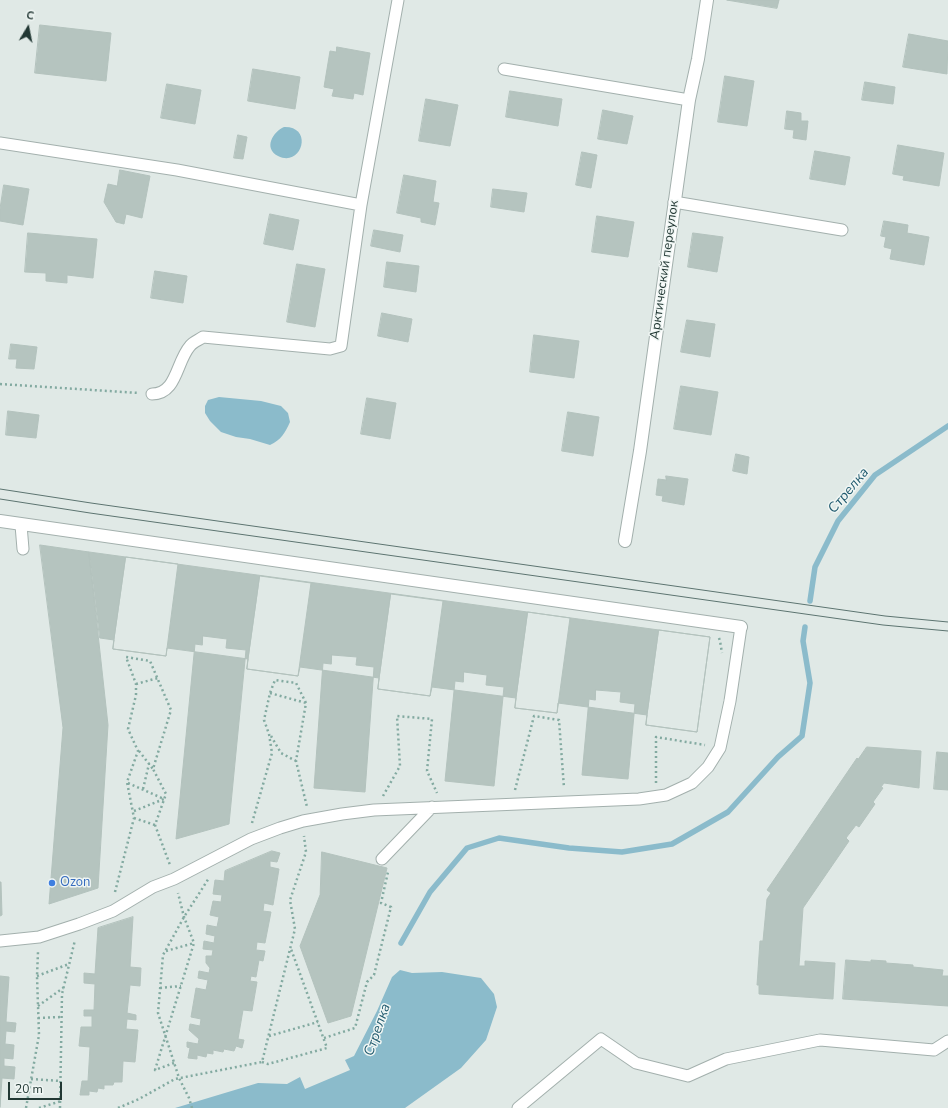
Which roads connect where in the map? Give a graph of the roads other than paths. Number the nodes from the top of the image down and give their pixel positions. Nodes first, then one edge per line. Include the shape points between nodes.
1 (398, 0) edge
2 (707, 0) edge
3 (504, 69) dead end
4 (689, 100) junction
5 (0, 143) edge
6 (674, 202) junction
7 (361, 205) junction
8 (842, 230) dead end
9 (152, 394) road end
10 (0, 521) edge
11 (21, 525) junction
12 (626, 541) dead end
13 (23, 549) dead end
14 (741, 627) joint
15 (435, 807) junction
16 (382, 859) road end
17 (0, 941) edge
18 (948, 1041) edge
19 (518, 1108) edge

1 - 7 lane
2 - 4 street, Арктический переулок
3 - 4 lane
4 - 6 street, Арктический переулок
5 - 7 lane via 177,170
6 - 8 lane
6 - 12 street, Арктический переулок
7 - 9 lane via 341,346 330,349 203,338 190,346 168,389 159,394
10 - 11 street
11 - 13 lane
11 - 14 street
14 - 15 lane via 720,748 708,767 692,783 666,795 639,799
15 - 16 lane
15 - 17 lane via 374,810 307,821 251,839 113,911 40,937
18 - 19 lane via 934,1050 820,1040 726,1059 688,1076 636,1064 601,1039

